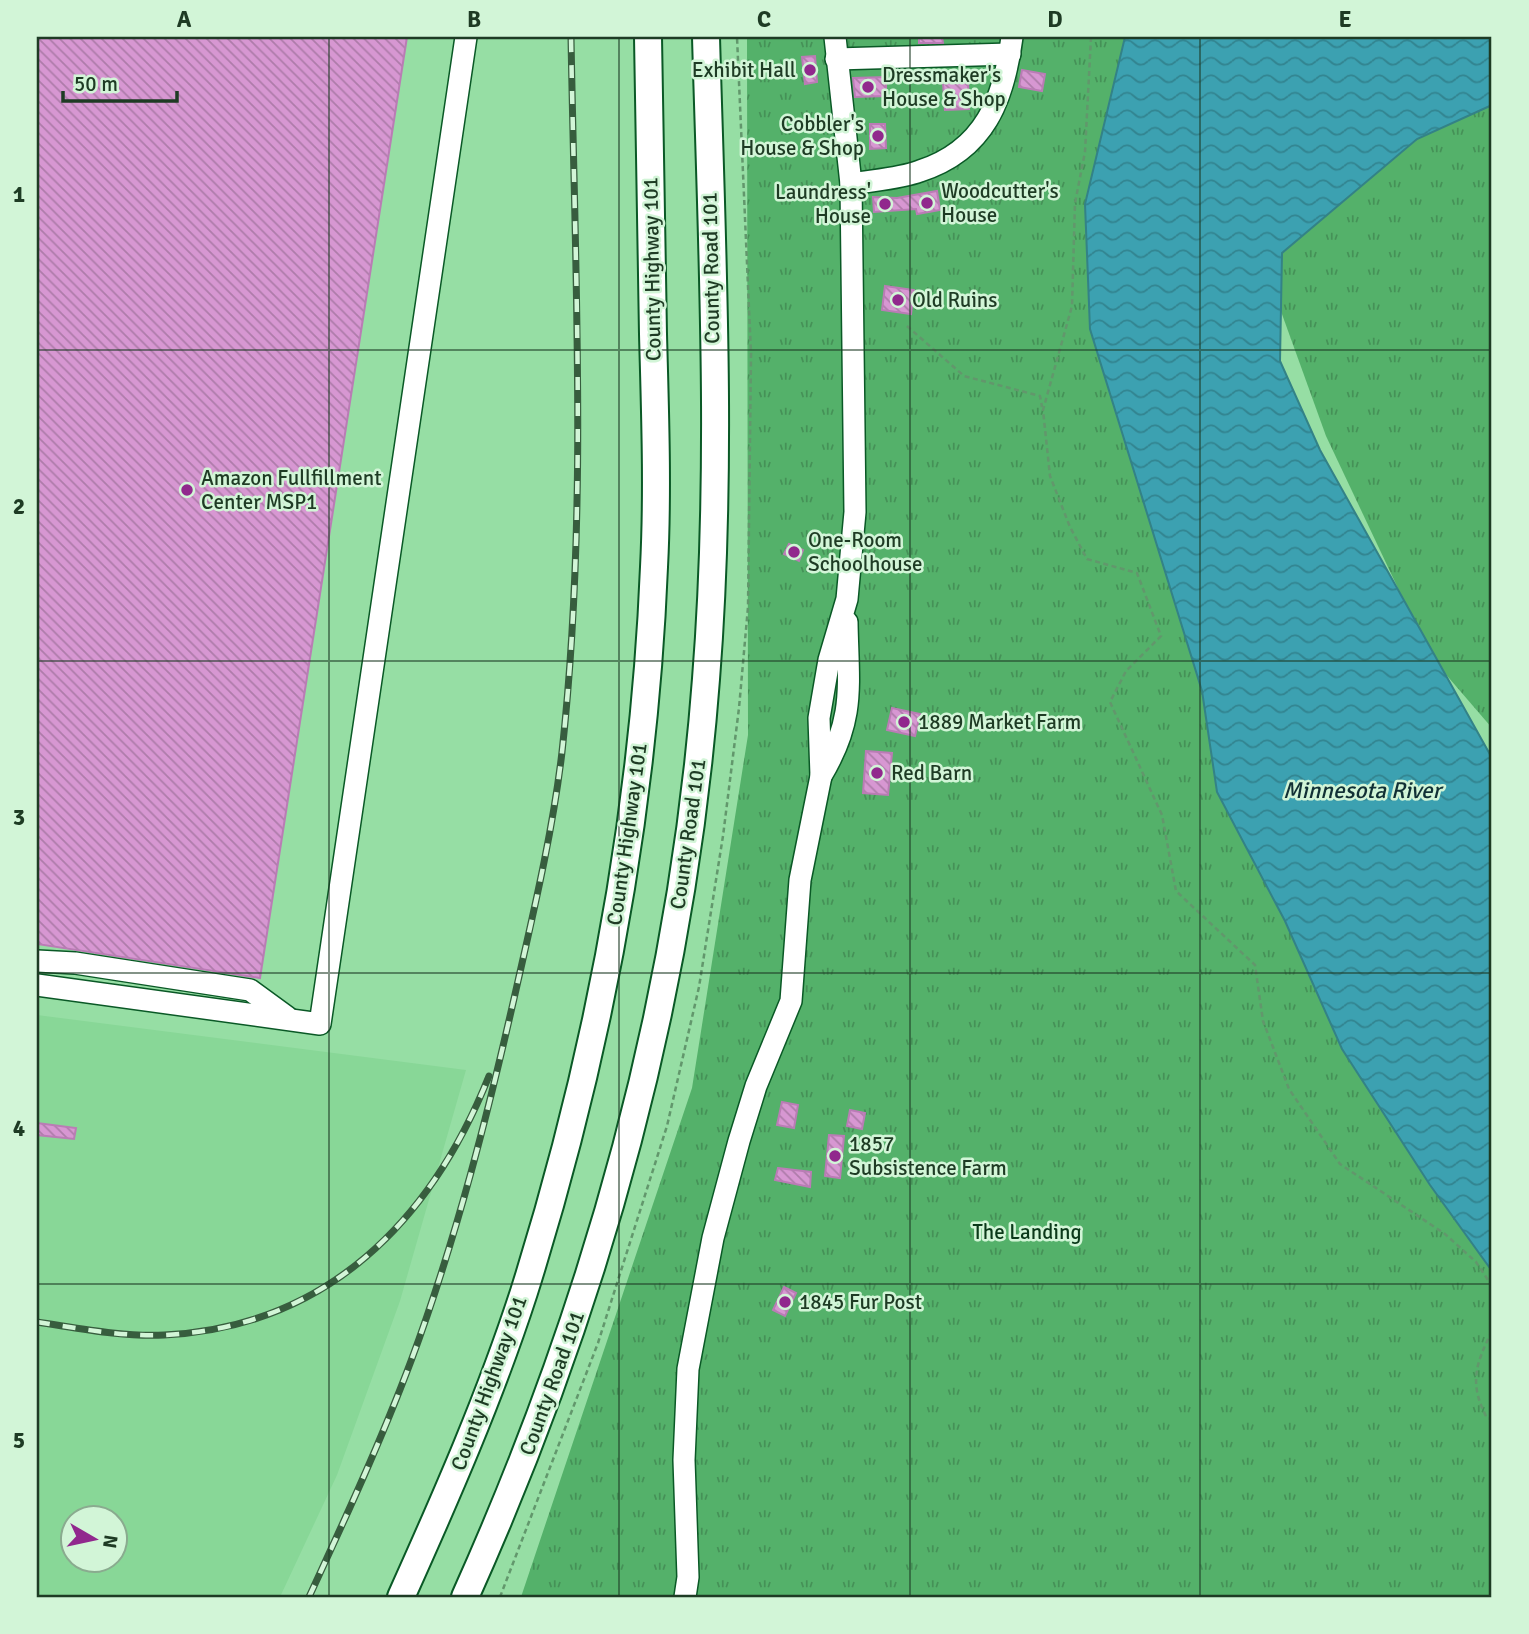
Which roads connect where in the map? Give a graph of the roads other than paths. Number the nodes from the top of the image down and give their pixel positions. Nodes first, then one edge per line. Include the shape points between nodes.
1 (466, 37) edge
2 (648, 37) edge
3 (706, 37) edge
4 (835, 37) edge
5 (1011, 46) edge
6 (836, 59) junction
7 (851, 184) junction
8 (37, 961) edge
9 (37, 985) edge
10 (290, 1019) junction
11 (401, 1597) edge
12 (465, 1597) edge
13 (685, 1597) edge

1 - 10 lane via 320,1024
2 - 11 main road, County Highway 101 via 654,566 645,701 623,884 583,1079 523,1294 455,1476
3 - 12 main road, County Road 101 via 714,501 706,677 687,853 662,996 623,1164 549,1398
4 - 6 lane
5 - 6 lane
5 - 7 lane via 998,102 972,140 918,173
6 - 7 lane
7 - 13 lane via 855,512 847,599 818,718 821,776 800,880 791,1001 739,1141 713,1238 688,1369
8 - 10 lane via 250,990
9 - 10 lane

